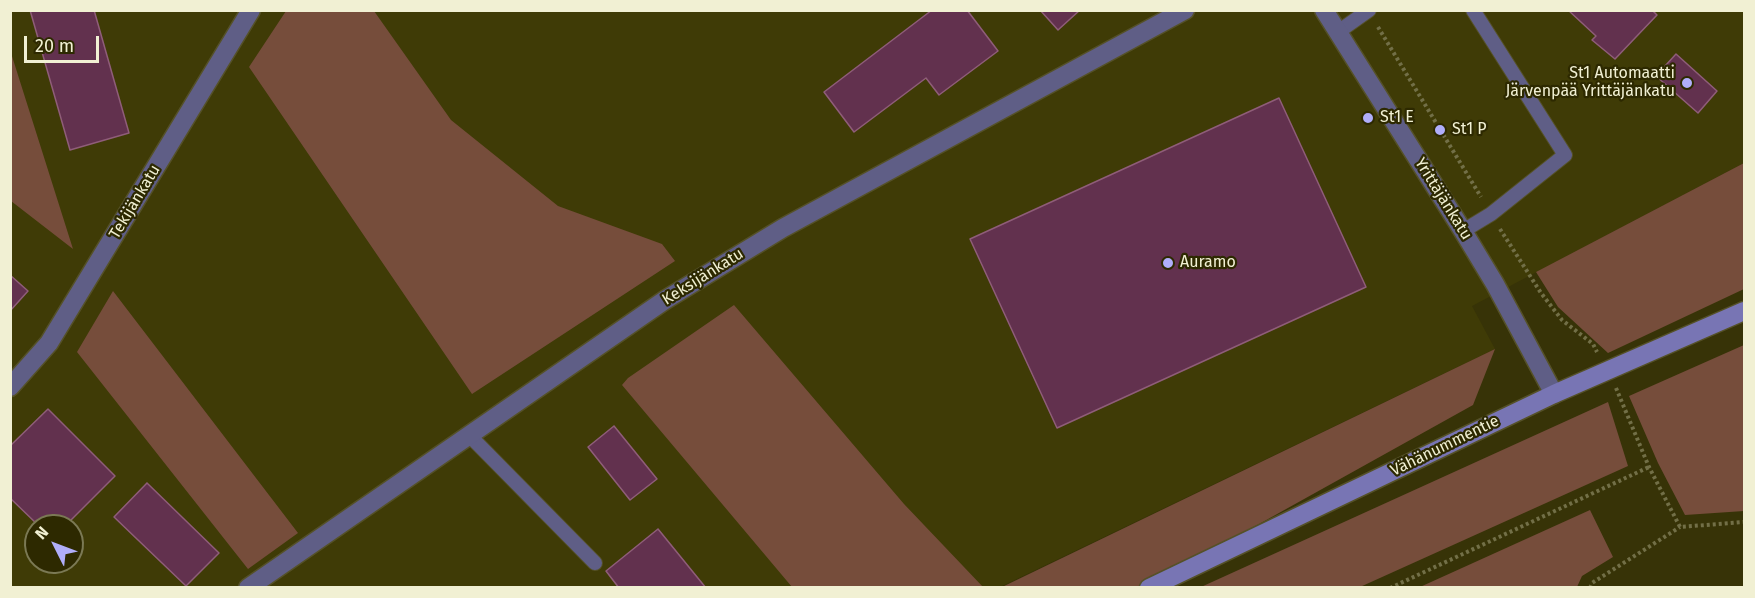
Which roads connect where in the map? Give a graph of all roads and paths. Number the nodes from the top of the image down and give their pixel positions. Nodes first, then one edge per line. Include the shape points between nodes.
1 (251, 10) edge
2 (1185, 10) edge
3 (1324, 10) edge
4 (1473, 10) edge
5 (1369, 11) edge
6 (1338, 32) junction
7 (1491, 214) junction
8 (1464, 231) junction
9 (1744, 311) edge
10 (1608, 372) junction
11 (10, 387) edge
12 (1554, 394) junction
13 (470, 436) junction
14 (1649, 467) junction
15 (1744, 522) edge
16 (1680, 527) junction
17 (595, 563) dead end
18 (248, 588) edge
19 (1149, 588) edge
20 (1390, 588) edge
21 (1590, 588) edge

1 - 11 street, Tekijänkatu via 49,343
2 - 13 street, Keksijänkatu via 783,228 665,300
3 - 6 street, Yrittäjänkatu
4 - 7 lane via 1565,155
5 - 6 lane
5 - 7 path
6 - 8 street, Yrittäjänkatu
7 - 8 lane
7 - 10 path via 1541,293 1562,320 1593,345
8 - 12 street, Yrittäjänkatu
9 - 10 main road, Vähänummentie
10 - 12 main road, Vähänummentie
10 - 14 path
12 - 19 main road, Vähänummentie
13 - 17 lane
13 - 18 street, Keksijänkatu
14 - 16 path
14 - 20 path
15 - 16 path
16 - 21 path via 1592,583

